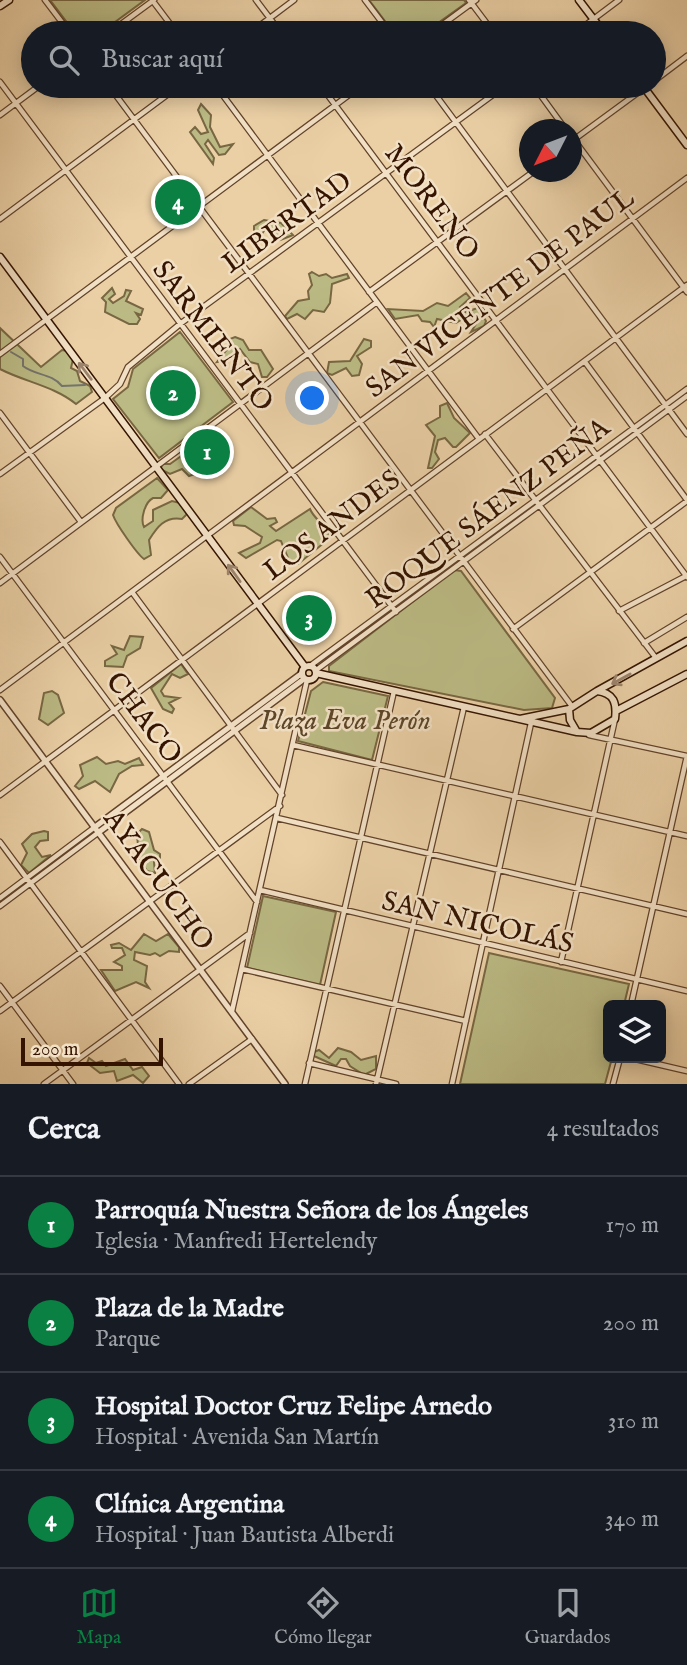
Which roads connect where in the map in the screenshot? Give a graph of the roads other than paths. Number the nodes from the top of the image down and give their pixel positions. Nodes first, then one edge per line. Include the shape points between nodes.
1 (9, 0) edge
2 (45, 0) edge
3 (153, 0) edge
4 (256, 0) edge
5 (295, 0) edge
6 (365, 0) edge
7 (579, 0) edge
8 (619, 0) edge
9 (472, 1) edge
10 (0, 6) edge
11 (270, 18) junction
12 (594, 19) junction
13 (61, 21) edge
14 (125, 21) edge
15 (168, 21) edge
16 (266, 21) edge
17 (272, 21) edge
18 (381, 21) edge
19 (446, 21) edge
20 (486, 21) edge
21 (591, 21) edge
22 (687, 56) edge
23 (666, 72) edge
24 (0, 82) edge
25 (23, 98) edge
26 (118, 98) edge
27 (163, 98) edge
28 (225, 98) edge
29 (330, 98) edge
30 (344, 98) edge
31 (438, 98) edge
32 (488, 98) edge
33 (543, 98) edge
34 (628, 98) edge
35 (654, 98) edge
36 (16, 103) junction
37 (335, 105) junction
38 (0, 114) edge
39 (134, 119) junction
40 (558, 119) edge
41 (455, 122) junction
42 (582, 132) edge
43 (687, 145) edge
44 (582, 152) edge
45 (267, 155) junction
46 (66, 170) junction
47 (386, 173) junction
48 (687, 178) edge
49 (519, 182) edge
50 (507, 191) junction
51 (199, 206) junction
52 (0, 219) edge
53 (633, 219) junction
54 (319, 222) junction
55 (438, 242) junction
56 (0, 257) edge
57 (130, 257) junction
58 (565, 269) junction
59 (251, 273) junction
60 (686, 288) edge
61 (369, 292) junction
62 (377, 302) junction
63 (46, 320) junction
64 (496, 321) junction
65 (180, 324) junction
66 (616, 338) junction
67 (308, 353) junction
68 (0, 354) edge
69 (585, 362) junction
70 (428, 371) junction
71 (687, 389) edge
72 (548, 390) junction
73 (687, 396) edge
74 (105, 398) junction
75 (240, 404) junction
76 (667, 407) junction
77 (0, 413) edge
78 (359, 422) junction
79 (636, 430) junction
80 (485, 434) junction
81 (687, 434) edge
82 (478, 439) junction
83 (30, 453) junction
84 (599, 458) junction
85 (155, 467) junction
86 (291, 473) junction
87 (0, 474) edge
88 (411, 491) junction
89 (687, 500) edge
90 (537, 504) junction
91 (81, 522) junction
92 (652, 528) junction
93 (206, 536) junction
94 (342, 542) junction
95 (0, 557) edge
96 (462, 560) junction
97 (12, 573) junction
98 (590, 573) junction
99 (686, 577) edge
100 (0, 583) edge
101 (132, 592) junction
102 (257, 605) junction
103 (394, 610) junction
104 (619, 611) junction
105 (687, 617) edge
106 (513, 629) junction
107 (687, 641) edge
108 (64, 642) junction
109 (643, 643) junction
110 (657, 659) junction
111 (182, 660) junction
112 (308, 673) junction
113 (687, 674) edge
114 (0, 690) edge
115 (394, 691) junction
116 (597, 691) junction
117 (0, 700) edge
118 (464, 707) junction
119 (570, 707) junction
120 (114, 710) junction
121 (616, 715) junction
122 (519, 719) junction
123 (531, 723) junction
124 (234, 728) junction
125 (576, 732) junction
126 (585, 734) junction
127 (612, 740) junction
128 (293, 745) junction
129 (687, 756) edge
130 (46, 761) junction
131 (378, 764) junction
132 (165, 779) junction
133 (447, 780) junction
134 (0, 795) edge
135 (282, 795) junction
136 (518, 797) junction
137 (280, 806) junction
138 (596, 815) junction
139 (277, 818) junction
140 (97, 830) junction
141 (670, 832) junction
142 (687, 836) edge
143 (361, 837) junction
144 (0, 842) edge
145 (219, 850) junction
146 (430, 854) junction
147 (500, 870) junction
148 (29, 880) junction
149 (579, 888) junction
150 (260, 890) junction
151 (0, 898) edge
152 (150, 901) junction
153 (257, 902) junction
154 (0, 906) edge
155 (653, 906) junction
156 (344, 910) junction
157 (687, 914) edge
158 (414, 928) junction
159 (250, 932) junction
160 (484, 945) junction
161 (80, 952) junction
162 (561, 962) junction
163 (200, 969) junction
164 (242, 969) junction
165 (636, 979) junction
166 (0, 986) edge
167 (326, 989) junction
168 (687, 991) edge
169 (632, 1000) edge
170 (12, 1002) junction
171 (396, 1004) junction
172 (0, 1011) edge
173 (232, 1011) junction
174 (132, 1020) junction
175 (466, 1021) junction
176 (252, 1039) junction
177 (309, 1063) junction
178 (619, 1063) edge
179 (653, 1063) edge
180 (63, 1070) junction
181 (687, 1071) edge
182 (377, 1082) edge
183 (44, 1084) edge
184 (73, 1084) edge
185 (179, 1084) edge
186 (189, 1084) edge
187 (285, 1084) edge
188 (305, 1084) edge
189 (396, 1084) edge
190 (452, 1084) edge
191 (613, 1084) edge

1 - 10 main road
2 - 13 street
3 - 14 street
3 - 15 street
4 - 11 street
5 - 11 street
6 - 18 street
7 - 12 main road
8 - 12 street
9 - 19 street
9 - 20 street
11 - 16 street
11 - 17 street
12 - 21 street
22 - 23 street
24 - 36 street, SARMIENTO
25 - 36 street
26 - 39 street
27 - 39 street
28 - 45 street
29 - 37 street, MORENO
30 - 37 street
31 - 41 street
32 - 41 street, LIBERTAD
33 - 40 street
34 - 42 street
35 - 43 main road
36 - 38 street
36 - 46 street, SARMIENTO
37 - 45 street
37 - 47 street, MORENO
39 - 46 street
39 - 51 street
41 - 47 street, LIBERTAD
41 - 50 street
44 - 53 street
45 - 51 street
45 - 54 street
46 - 52 street
46 - 57 street, SARMIENTO
47 - 54 street, LIBERTAD
47 - 55 street, MORENO
48 - 53 street, SAN VICENTE DE PAUL
49 - 50 street
50 - 55 street
50 - 58 street
51 - 57 street
51 - 59 street
53 - 58 street, SAN VICENTE DE PAUL
53 - 60 street
54 - 59 street, LIBERTAD
54 - 61 street
55 - 61 street
55 - 64 street, MORENO
56 - 63 main road
57 - 63 street
57 - 65 street, SARMIENTO
58 - 64 street, SAN VICENTE DE PAUL
58 - 66 street
59 - 65 street, LIBERTAD
59 - 67 street
60 - 66 street, LOS ANDES
61 - 62 street
62 - 67 street
62 - 70 street
63 - 68 street
74 -> 63 main road
64 - 70 street, SAN VICENTE DE PAUL
64 - 72 street, MORENO
65 - 74 street, LIBERTAD via 128,367 120,384
65 - 75 street, SARMIENTO
66 - 69 street, LOS ANDES
66 - 76 street
67 - 75 street
67 - 78 street
69 - 72 street, LOS ANDES
69 - 79 street
70 - 78 street, SAN VICENTE DE PAUL
70 - 82 street
71 - 76 street, ROQUE SÁENZ PEÑA
72 - 80 street, LOS ANDES
72 - 84 street, MORENO
73 - 76 street, ROQUE SÁENZ PEÑA
74 - 83 street, LIBERTAD
74 - 85 main road
75 - 85 street
75 - 86 street, SARMIENTO
76 - 79 street, ROQUE SÁENZ PEÑA
76 - 81 street
77 - 83 street
78 - 86 street, SAN VICENTE DE PAUL
78 - 88 street
79 - 84 street, ROQUE SÁENZ PEÑA
79 - 89 street
80 - 82 street, LOS ANDES
80 - 90 street
82 - 88 street, LOS ANDES
83 - 87 street, LIBERTAD
83 - 91 street
84 - 90 street, ROQUE SÁENZ PEÑA
84 - 92 street, MORENO
85 - 91 street
85 - 93 main road
86 - 93 street, SAN VICENTE DE PAUL
86 - 94 street, SARMIENTO
88 - 94 street, LOS ANDES
88 - 96 street
89 - 92 street
90 - 96 street, ROQUE SÁENZ PEÑA
90 - 98 street
91 - 97 street
92 - 98 street
92 - 99 street, MORENO
93 - 101 street, SAN VICENTE DE PAUL
102 -> 93 main road
94 - 102 street, LOS ANDES
94 - 103 street, SARMIENTO
95 - 97 street, CHACO
96 - 103 street, ROQUE SÁENZ PEÑA
96 - 106 street
97 - 100 street
97 - 108 street, CHACO
98 - 104 street
98 - 106 street
99 - 104 street
101 - 108 street, SAN VICENTE DE PAUL
101 - 111 street
102 - 111 street, LOS ANDES
102 - 112 main road
103 - 112 street, ROQUE SÁENZ PEÑA
104 - 109 street
105 - 109 street
106 - 119 street
107 - 110 main road
108 - 114 street, SAN VICENTE DE PAUL
108 - 120 street, CHACO
109 - 110 street
110 -> 116 main road
111 - 120 street, LOS ANDES
111 - 124 street
112 - 115 main road
112 - 124 street, ROQUE SÁENZ PEÑA
112 - 128 street
113 - 121 main road
115 - 118 main road
115 - 131 street
116 - 119 main road
116 - 121 main road via 611,695
117 - 130 street, AYACUCHO
118 - 122 main road
118 - 133 street
119 - 122 main road
119 - 125 main road
120 - 130 street, LOS ANDES
120 - 132 street, CHACO
121 - 126 main road via 597,731
121 - 127 street
122 - 123 main road
123 - 125 main road
123 - 136 street
124 - 132 street, ROQUE SÁENZ PEÑA
124 - 135 street
125 - 126 main road
126 - 127 street
127 - 129 street
127 - 138 street
128 - 131 street
128 - 135 street
129 - 141 street
130 - 134 street, LOS ANDES
130 - 140 street, AYACUCHO
131 - 133 street
131 - 143 street
132 - 140 street, ROQUE SÁENZ PEÑA
132 - 145 street, CHACO
133 - 136 street
133 - 146 street
135 - 137 street
136 - 138 street
136 - 147 street
137 - 139 street
137 - 145 street
138 - 141 street
138 - 149 street
139 - 143 street
139 - 150 street
140 - 148 street, ROQUE SÁENZ PEÑA
140 - 152 street, AYACUCHO
141 - 142 street
141 - 155 street
143 - 146 street
143 - 156 street
144 - 148 street
145 - 152 street
145 - 153 street, CHACO
146 - 147 street
146 - 158 street
147 - 149 street
147 - 160 street
148 - 151 street, ROQUE SÁENZ PEÑA
148 - 154 street, ROQUE SÁENZ PEÑA
148 - 161 street
149 - 155 street
149 - 162 street
150 - 153 street
150 - 156 street, SAN NICOLÁS
152 - 161 street
152 - 163 street, AYACUCHO
153 - 159 street
155 - 157 street
155 - 165 street
156 - 158 street, SAN NICOLÁS
156 - 167 street
158 - 160 street, SAN NICOLÁS
158 - 171 street
159 - 163 street
159 - 164 street
160 - 162 street, SAN NICOLÁS
160 - 175 street
161 - 170 street
161 - 174 street
162 - 165 street, SAN NICOLÁS
163 - 173 street, AYACUCHO
163 - 174 street
164 - 167 street
164 - 173 street
165 - 168 street, SAN NICOLÁS
165 - 169 street
166 - 170 street
167 - 171 street
167 - 177 street
170 - 172 street
170 - 180 street
171 - 175 street
171 - 182 street
173 - 176 street, AYACUCHO
174 - 180 street
174 - 185 street
175 - 190 street
176 - 186 street
176 - 187 street, AYACUCHO
177 - 182 street
177 - 188 street
178 - 191 street
179 - 181 street
180 - 183 street
180 - 184 street
182 - 189 street

